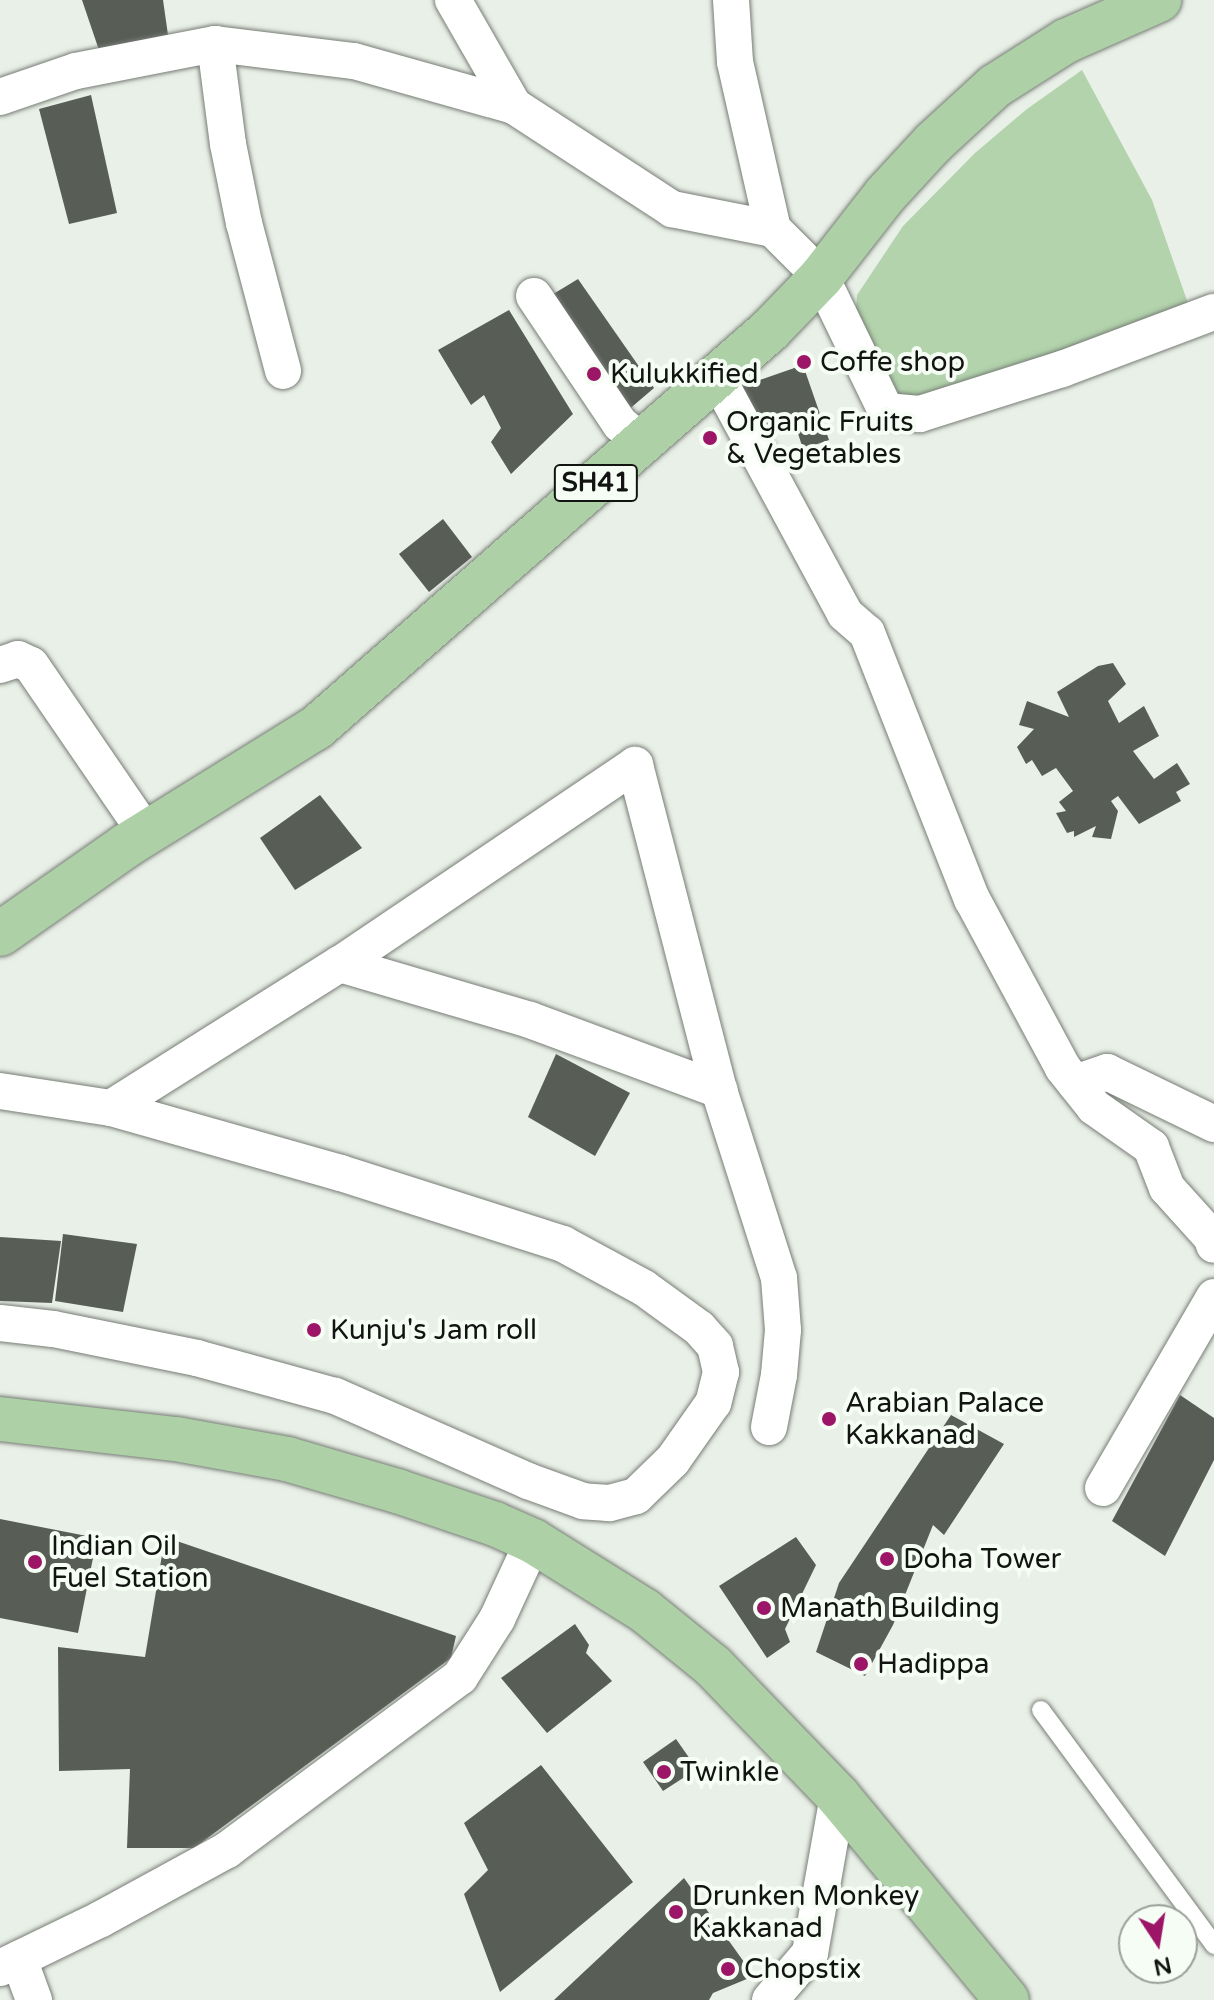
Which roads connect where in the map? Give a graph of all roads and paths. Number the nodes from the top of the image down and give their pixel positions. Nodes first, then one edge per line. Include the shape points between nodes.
1 (453, 0) edge
2 (731, 0) edge
3 (1159, 0) edge
4 (215, 44) junction
5 (0, 97) edge
6 (514, 106) junction
7 (773, 229) junction
8 (821, 277) junction
9 (534, 296) dead end
10 (1214, 312) edge
11 (283, 371) dead end
12 (717, 377) junction
13 (643, 442) junction
14 (0, 665) edge
15 (146, 833) junction
16 (0, 934) edge
17 (340, 964) junction
18 (1075, 1083) junction
19 (719, 1090) junction
20 (0, 1091) edge
21 (111, 1108) junction
22 (1214, 1124) edge
23 (1214, 1245) edge
24 (1214, 1297) edge
25 (0, 1323) edge
26 (0, 1419) edge
27 (769, 1427) dead end
28 (1103, 1488) dead end
29 (533, 1541) junction
30 (1041, 1710) dead end
31 (838, 1796) junction
32 (1214, 1945) edge
33 (9, 1963) edge
34 (34, 2000) edge
35 (770, 2000) edge
36 (1007, 2000) edge

1 - 6 street
2 - 7 street via 735,62
3 - 8 main road, SH41 via 1066,41 995,86 933,143
4 - 5 street via 76,71
4 - 6 street via 354,61
4 - 11 street via 244,223
6 - 7 street via 672,209
7 - 8 street
8 - 10 street via 886,411 903,415 1062,369
8 - 12 main road, SH41
9 - 13 street via 620,424
12 - 13 main road, SH41
12 - 18 street via 845,614 867,633 972,899
13 - 15 main road, SH41 via 316,728
14 - 15 street via 18,659 31,665
15 - 16 main road, SH41
17 - 19 street via 530,1020
17 - 19 street via 635,765
17 - 21 street
18 - 22 street via 1107,1072
18 - 23 street via 1094,1107 1151,1147 1167,1188
19 - 27 street via 779,1278 783,1330
20 - 21 street
21 - 25 street via 341,1173 563,1244 644,1288 699,1328 715,1346 721,1372 713,1403 673,1460 636,1496 609,1503 583,1501 335,1396 197,1358
24 - 28 street
26 - 29 main road via 176,1439 287,1459 453,1510
29 - 31 main road via 645,1611 713,1666
29 - 33 street via 497,1619 460,1677 227,1850
30 - 32 lane
31 - 35 street via 810,1953
31 - 36 main road
33 - 34 street

